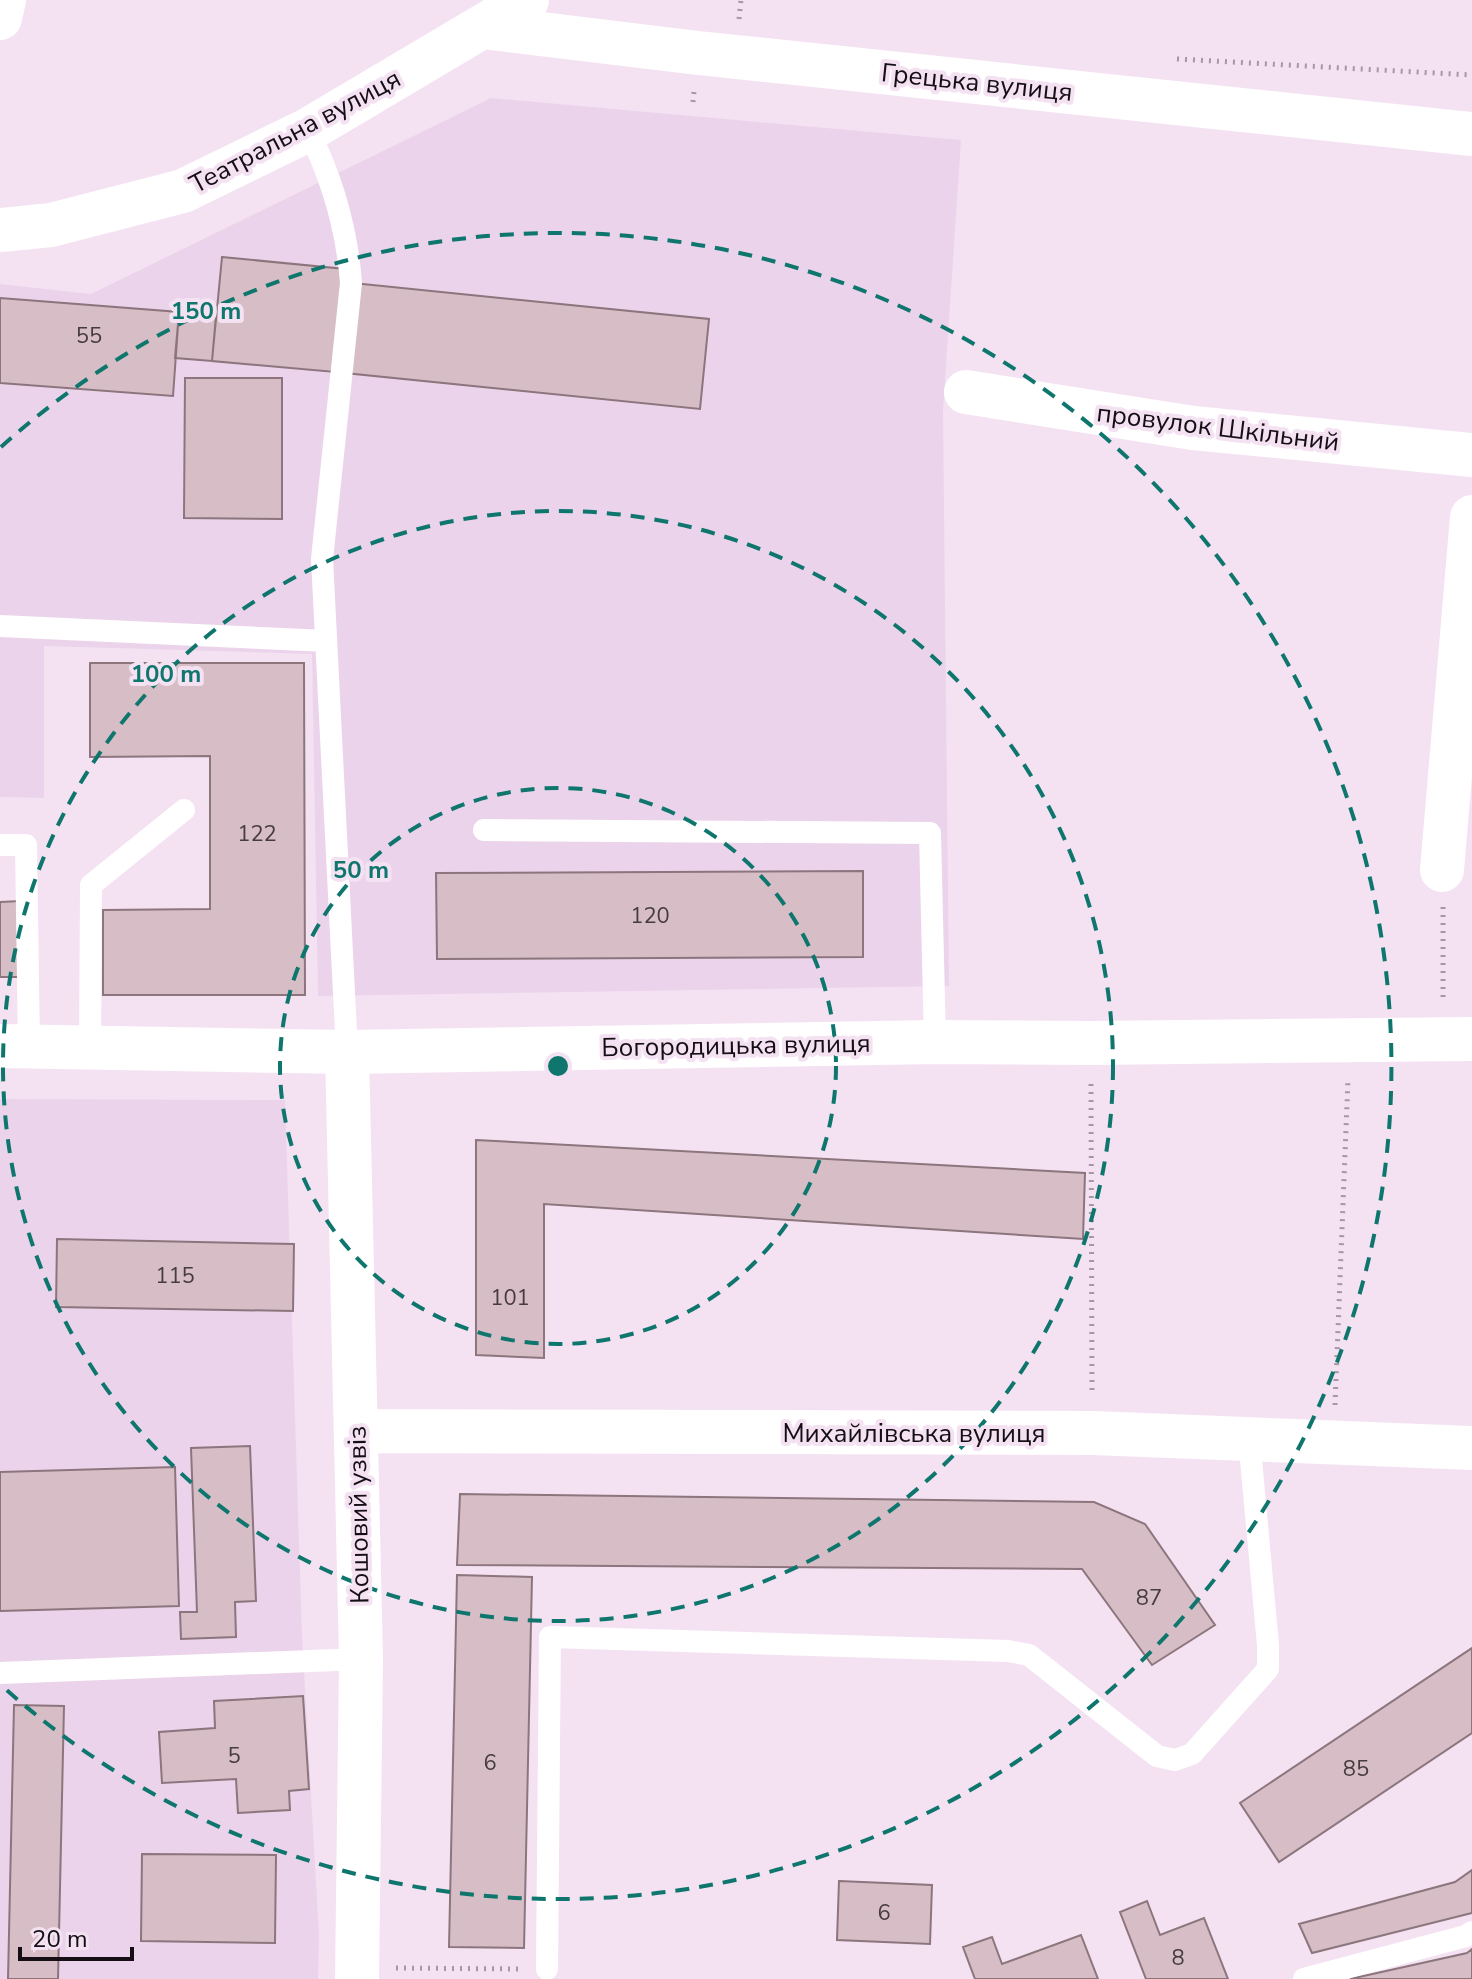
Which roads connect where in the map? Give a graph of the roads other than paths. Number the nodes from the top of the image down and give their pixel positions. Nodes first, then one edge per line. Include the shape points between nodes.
1 (4, 0) edge
2 (527, 0) edge
3 (0, 18) edge
4 (483, 27) junction
5 (308, 130) junction
6 (1472, 134) edge
7 (0, 230) edge
8 (966, 392) dead end
9 (1472, 455) edge
10 (1472, 517) edge
11 (0, 626) edge
12 (326, 641) junction
13 (184, 810) dead end
14 (484, 830) dead end
15 (0, 845) edge
16 (1442, 870) road end
17 (1458, 1039) edge
18 (935, 1042) junction
19 (15, 1046) edge
20 (90, 1048) junction
21 (347, 1052) junction
22 (356, 1431) junction
23 (1249, 1438) junction
24 (1472, 1448) edge
25 (361, 1659) junction
26 (0, 1673) edge
27 (1472, 1932) edge
28 (547, 1969) road end
29 (357, 1974) edge
30 (1304, 1979) edge

1 - 3 street
2 - 4 street, Театральна вулиця
4 - 5 street, Театральна вулиця
4 - 6 street, Грецька вулиця
5 - 7 street, Театральна вулиця via 183,191 51,225
5 - 12 lane via 325,163 348,249 351,283 322,559
8 - 9 street, провулок Шкільний via 1193,428
10 - 16 street
11 - 12 lane
12 - 21 lane
13 - 20 lane via 91,885
14 - 18 lane via 930,833
15 - 19 lane via 26,845
17 - 18 street, Богородицька вулиця
18 - 21 street, Богородицька вулиця
19 - 20 street, Богородицька вулиця
20 - 21 street, Богородицька вулиця
21 - 22 street, Кошовий узвіз
22 - 23 street, Михайлівська вулиця
22 - 25 street, Кошовий узвіз
23 - 24 street, Михайлівська вулиця
23 - 28 lane via 1268,1669 1192,1754 1175,1760 1157,1756 1029,1655 550,1637
25 - 26 lane
25 - 29 street, Кошовий узвіз
27 - 30 lane

